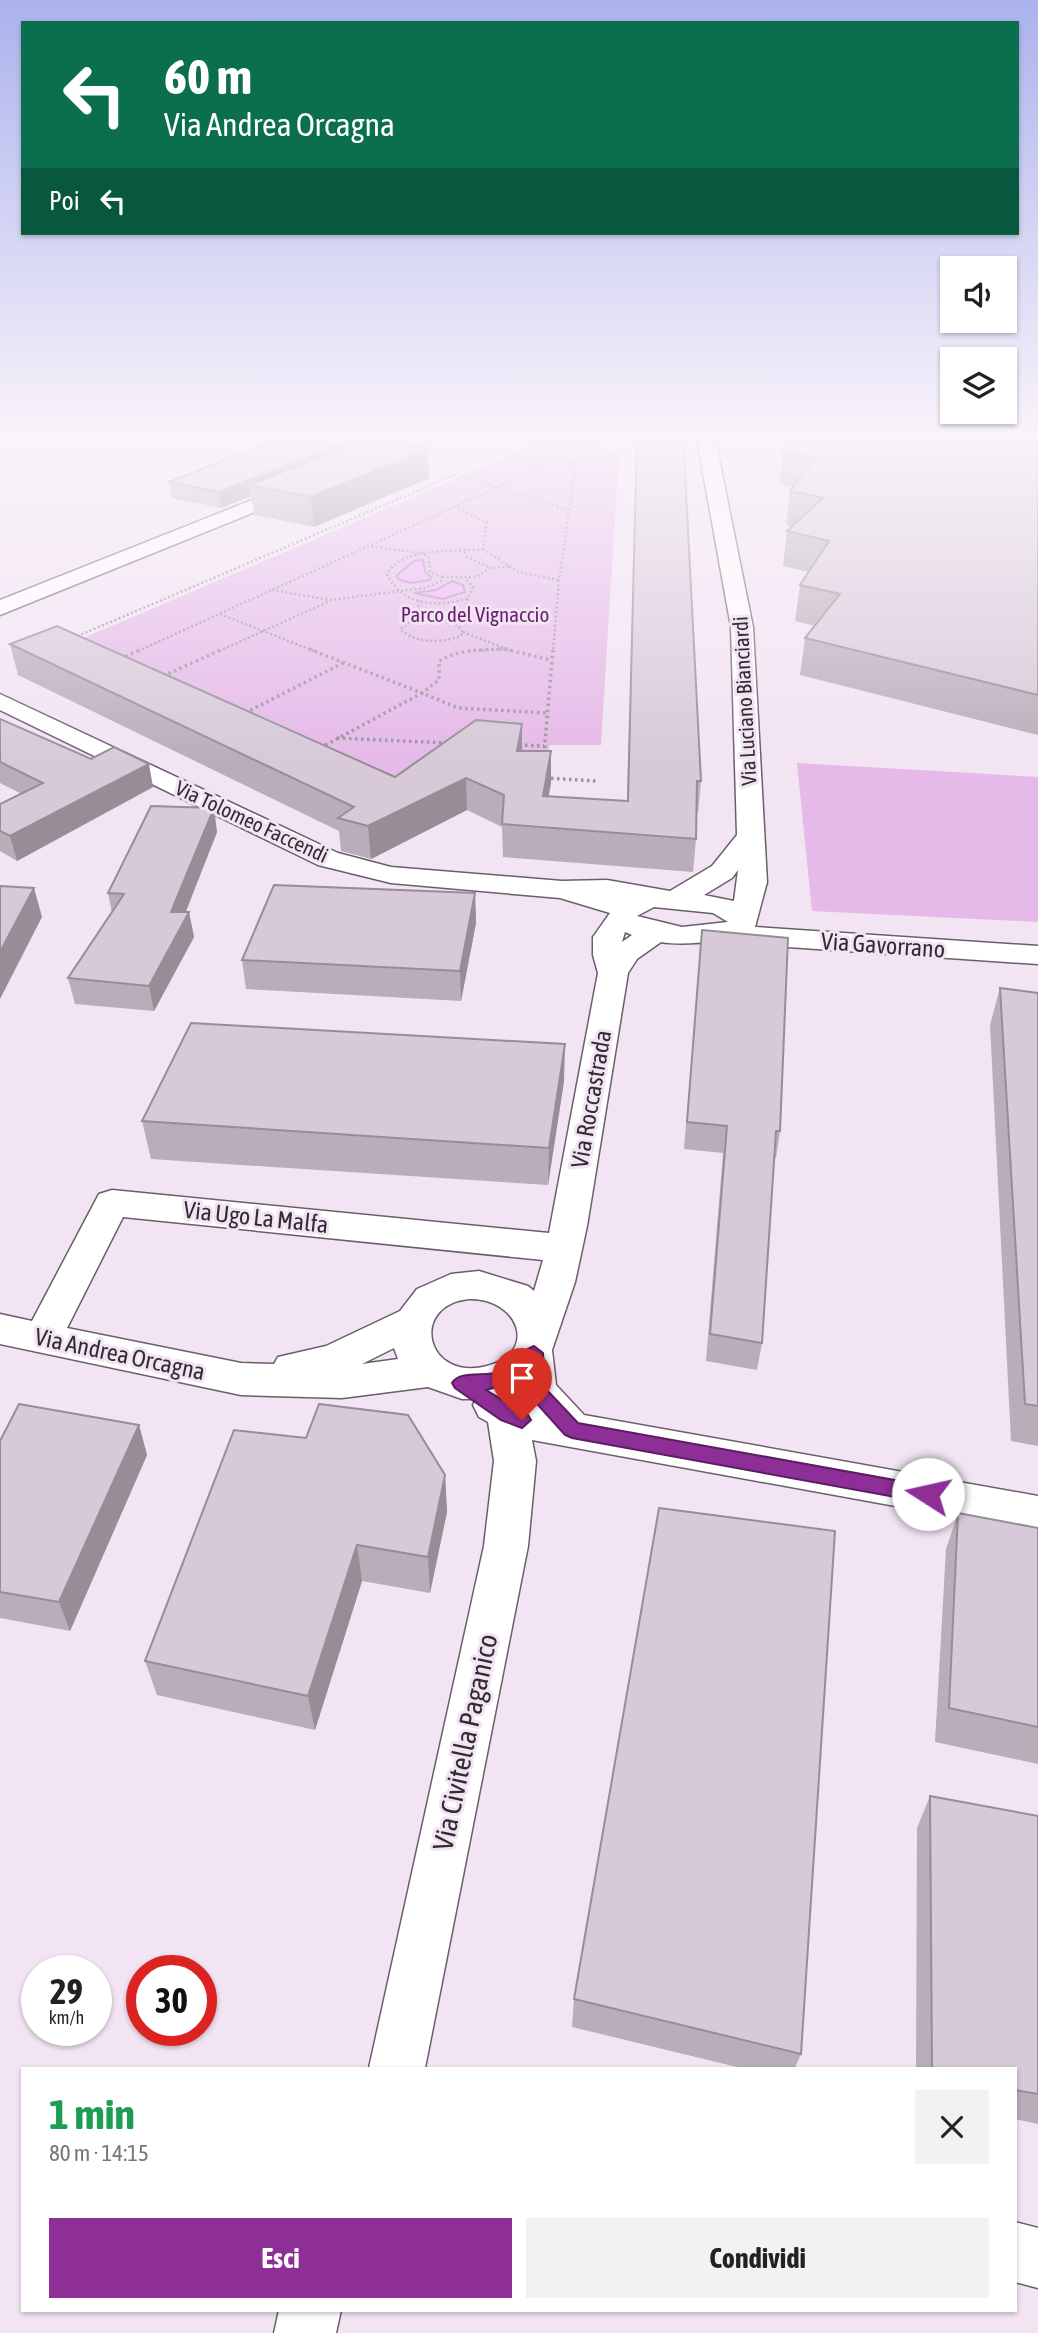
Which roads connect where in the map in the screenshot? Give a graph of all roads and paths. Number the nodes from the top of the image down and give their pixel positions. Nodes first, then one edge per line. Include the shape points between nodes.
1 (162, 543) edge
2 (296, 543) edge
3 (373, 543) edge
4 (483, 543) edge
5 (564, 543) edge
6 (726, 543) edge
7 (366, 546) junction
8 (482, 549) junction
9 (464, 552) junction
10 (422, 553) junction
11 (509, 567) junction
12 (491, 568) junction
13 (442, 577) junction
14 (466, 579) junction
15 (559, 580) junction
16 (395, 589) junction
17 (271, 590) junction
18 (468, 598) junction
19 (330, 600) junction
20 (419, 601) junction
21 (0, 608) edge
22 (219, 613) junction
23 (416, 620) junction
24 (442, 621) junction
25 (263, 631) junction
26 (463, 632) junction
27 (73, 638) edge
28 (505, 649) junction
29 (117, 660) edge
30 (551, 660) junction
31 (344, 662) junction
32 (158, 679) edge
33 (422, 693) junction
34 (0, 701) edge
35 (548, 713) junction
36 (240, 715) edge
37 (336, 738) junction
38 (461, 743) edge
39 (516, 745) edge
40 (544, 746) junction
41 (316, 750) edge
42 (544, 757) edge
43 (544, 768) edge
44 (597, 780) dead end
45 (751, 836) junction
46 (645, 907) junction
47 (736, 927) junction
48 (657, 932) junction
49 (1038, 955) edge
50 (614, 973) junction
51 (559, 1236) junction
52 (479, 1284) junction
53 (412, 1322) junction
54 (0, 1329) edge
55 (43, 1337) junction
56 (536, 1341) junction
57 (445, 1377) junction
58 (241, 1379) junction
59 (507, 1415) junction
60 (572, 1430) junction
61 (1038, 1514) edge
62 (397, 2067) edge
63 (1017, 2253) edge
64 (1038, 2258) edge
65 (310, 2312) edge
66 (305, 2333) edge

1 - 21 street
2 - 27 path
3 - 7 path
4 - 8 path
5 - 15 path
6 - 45 street, Via Luciano Bianciardi via 742,627
7 - 10 path
7 - 17 path
8 - 9 path
8 - 11 path
9 - 10 path
9 - 12 path
10 - 13 path via 429,558 430,572
10 - 16 path via 389,568 389,581
11 - 12 path
11 - 15 path
12 - 14 path
13 - 14 path
13 - 16 path via 424,588
14 - 18 path via 473,587
15 - 30 path
16 - 19 path
16 - 20 path
17 - 19 path
17 - 22 path
18 - 20 path via 445,605
18 - 24 path via 459,618
19 - 25 path
20 - 23 path
22 - 25 path
22 - 29 path
23 - 24 path
23 - 26 path via 401,626 402,633 445,640
24 - 26 path
25 - 31 path
25 - 32 path
26 - 28 path
28 - 30 path
28 - 33 path via 469,650 443,658 439,680
30 - 35 path
31 - 33 path
31 - 36 path
33 - 35 path via 458,708
33 - 37 path
34 - 46 street, Via Tolomeo Faccendi via 328,859 391,875 562,890 626,889
35 - 40 path
37 - 38 path
37 - 41 path
39 - 40 path
40 - 42 path
43 - 44 path via 544,778
45 - 46 street via 722,872
45 - 47 street, Via Luciano Bianciardi via 752,882
46 - 47 street via 720,905
46 - 48 street, Via Gavorrano
46 - 50 street, Via Roccastrada via 612,926 607,934 608,960
47 - 48 street, Via Gavorrano
47 - 49 street, Via Gavorrano
48 - 50 street, Via Roccastrada via 626,953
50 - 51 street, Via Roccastrada
51 - 52 street
51 - 55 street, Via Ugo La Malfa via 112,1203
51 - 56 street, Via Roccastrada via 556,1282
52 - 53 street, Via Andrea Orcagna via 438,1294 419,1309
52 - 56 street, Via Andrea Orcagna via 526,1303 535,1315
53 - 57 street via 412,1348
53 - 58 street, Via Andrea Orcagna via 333,1360
54 - 55 street, Via Andrea Orcagna
55 - 58 street, Via Andrea Orcagna
56 - 57 street, Via Andrea Orcagna via 522,1367 504,1378 483,1383
56 - 60 street, Via Andrea Orcagna via 536,1390
57 - 58 street, Via Andrea Orcagna via 342,1382
57 - 59 street
59 - 60 street via 536,1426
59 - 62 street, Via Civitella Paganico via 516,1461 506,1546
60 - 61 street
63 - 64 street
65 - 66 street

